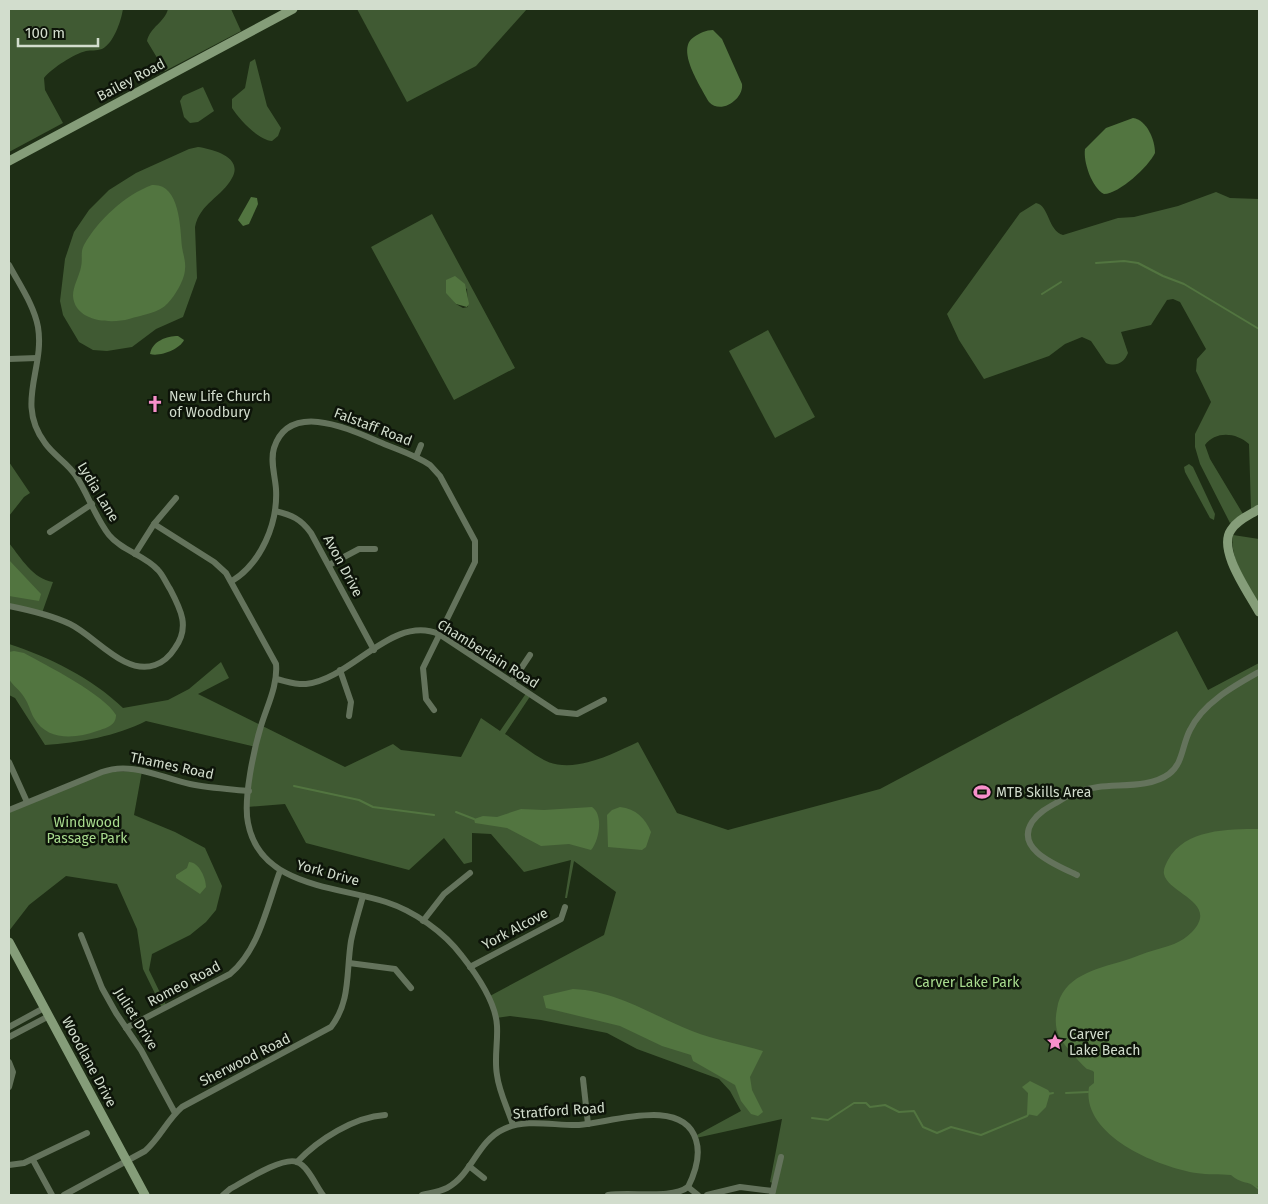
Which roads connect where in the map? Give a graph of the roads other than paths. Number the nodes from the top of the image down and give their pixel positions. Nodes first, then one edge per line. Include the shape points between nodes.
1 (292, 9) edge
2 (9, 162) edge
3 (9, 265) edge
4 (37, 358) junction
5 (9, 359) edge
6 (421, 445) dead end
7 (416, 457) junction
8 (176, 498) dead end
9 (92, 504) junction
10 (1259, 508) edge
11 (275, 511) junction
12 (154, 524) junction
13 (50, 532) dead end
14 (375, 549) dead end
15 (135, 554) junction
16 (329, 565) junction
17 (232, 582) junction
18 (9, 606) edge
19 (1259, 612) edge
20 (439, 634) junction
21 (374, 650) junction
22 (530, 655) dead end
23 (340, 670) junction
24 (1259, 672) edge
25 (276, 679) junction
26 (512, 682) junction
27 (604, 700) dead end
28 (434, 710) dead end
29 (348, 716) dead end
30 (9, 762) edge
31 (249, 791) junction
32 (27, 802) junction
33 (9, 810) edge
34 (280, 871) junction
35 (470, 873) dead end
36 (1077, 875) dead end
37 (362, 896) junction
38 (565, 907) dead end
39 (423, 921) junction
40 (81, 935) dead end
41 (9, 942) edge
42 (349, 963) junction
43 (470, 967) junction
44 (411, 988) dead end
45 (46, 1012) junction
46 (9, 1027) edge
47 (126, 1028) junction
48 (9, 1037) edge
49 (9, 1062) edge
50 (583, 1079) dead end
51 (9, 1087) edge
52 (175, 1113) junction
53 (385, 1115) dead end
54 (588, 1124) junction
55 (513, 1125) junction
56 (86, 1133) dead end
57 (781, 1157) dead end
58 (33, 1160) junction
59 (127, 1162) junction
60 (297, 1162) junction
61 (9, 1165) edge
62 (469, 1166) junction
63 (484, 1178) dead end
64 (688, 1187) junction
65 (78, 1192) edge
66 (773, 1193) edge
67 (647, 1194) edge
68 (52, 1195) edge
69 (64, 1195) edge
70 (145, 1195) edge
71 (223, 1195) edge
72 (323, 1195) edge
73 (422, 1195) edge
74 (608, 1195) edge
75 (698, 1195) edge
76 (707, 1195) edge

1 - 2 street, Bailey Road
3 - 4 street, Lydia Lane via 36,319
4 - 5 street
4 - 9 street, Lydia Lane via 30,395 35,425 48,447 75,474
6 - 7 street
7 - 11 street, Falstaff Road via 337,425 320,421 300,424 283,433 274,448
7 - 20 street, Falstaff Road via 440,476 476,548 475,562
8 - 12 street
9 - 13 street
9 - 15 street, Lydia Lane via 110,536
10 - 19 street via 1237,523 1228,536 1227,546
11 - 16 street, Avon Drive via 301,520
11 - 17 street, Falstaff Road via 257,558
12 - 15 street
12 - 17 street, York Drive via 221,567
14 - 16 street via 359,549
15 - 18 street, Lydia Lane via 159,570 183,617 180,641 168,656 156,664 141,667 128,664 70,624
16 - 21 street, Avon Drive
17 - 25 street, York Drive via 273,657
20 - 21 street, Chamberlain Road via 421,629 409,631
20 - 26 street, Chamberlain Road
20 - 28 street, Falstaff Road via 423,668 422,678 426,699
21 - 23 street, Chamberlain Road
22 - 26 street
23 - 25 street, Chamberlain Road via 306,684
23 - 29 street via 351,702
24 - 36 street via 1226,692 1199,716 1189,731 1179,763 1171,773 1142,783 1080,791 1061,799 1034,819 1029,840 1037,854
25 - 31 street, York Drive via 258,739
26 - 27 street, Chamberlain Road via 550,708 566,714 581,712
30 - 32 street
31 - 32 street, Thames Road via 192,785 136,769 118,768
31 - 34 street, York Drive via 247,812 251,833 261,852
32 - 33 street, Thames Road
34 - 37 street, York Drive via 302,881
34 - 47 street, Romeo Road via 243,962 230,974
35 - 39 street via 444,894
37 - 39 street, York Drive via 393,905
37 - 42 street, Sherwood Road
38 - 43 street, York Alcove via 561,919
39 - 43 street, York Drive via 451,944
40 - 47 street, Juliet Drive via 102,988
41 - 45 street, Woodlane Drive
42 - 44 street via 395,970
42 - 52 street, Sherwood Road via 344,1003 331,1027
43 - 55 street, York Drive via 496,1016 497,1077
45 - 46 street
45 - 48 street
45 - 59 street, Woodlane Drive
47 - 52 street, Juliet Drive
49 - 51 street via 13,1072
50 - 54 street
52 - 59 street, Sherwood Road via 151,1146
53 - 60 street via 368,1116 328,1138
54 - 55 street, Stratford Road
54 - 64 street, Stratford Road via 648,1114 687,1124 698,1145 696,1168
55 - 62 street, Stratford Road via 491,1137
56 - 58 street
57 - 66 street
58 - 61 street
58 - 68 street
59 - 65 street, Sherwood Road
59 - 70 street, Woodlane Drive
60 - 71 street via 279,1163
60 - 72 street
62 - 63 street
62 - 73 street, Stratford Road via 447,1188
64 - 67 street via 676,1194
64 - 75 street
65 - 69 street, Sherwood Road
66 - 76 street via 740,1187
67 - 74 street

